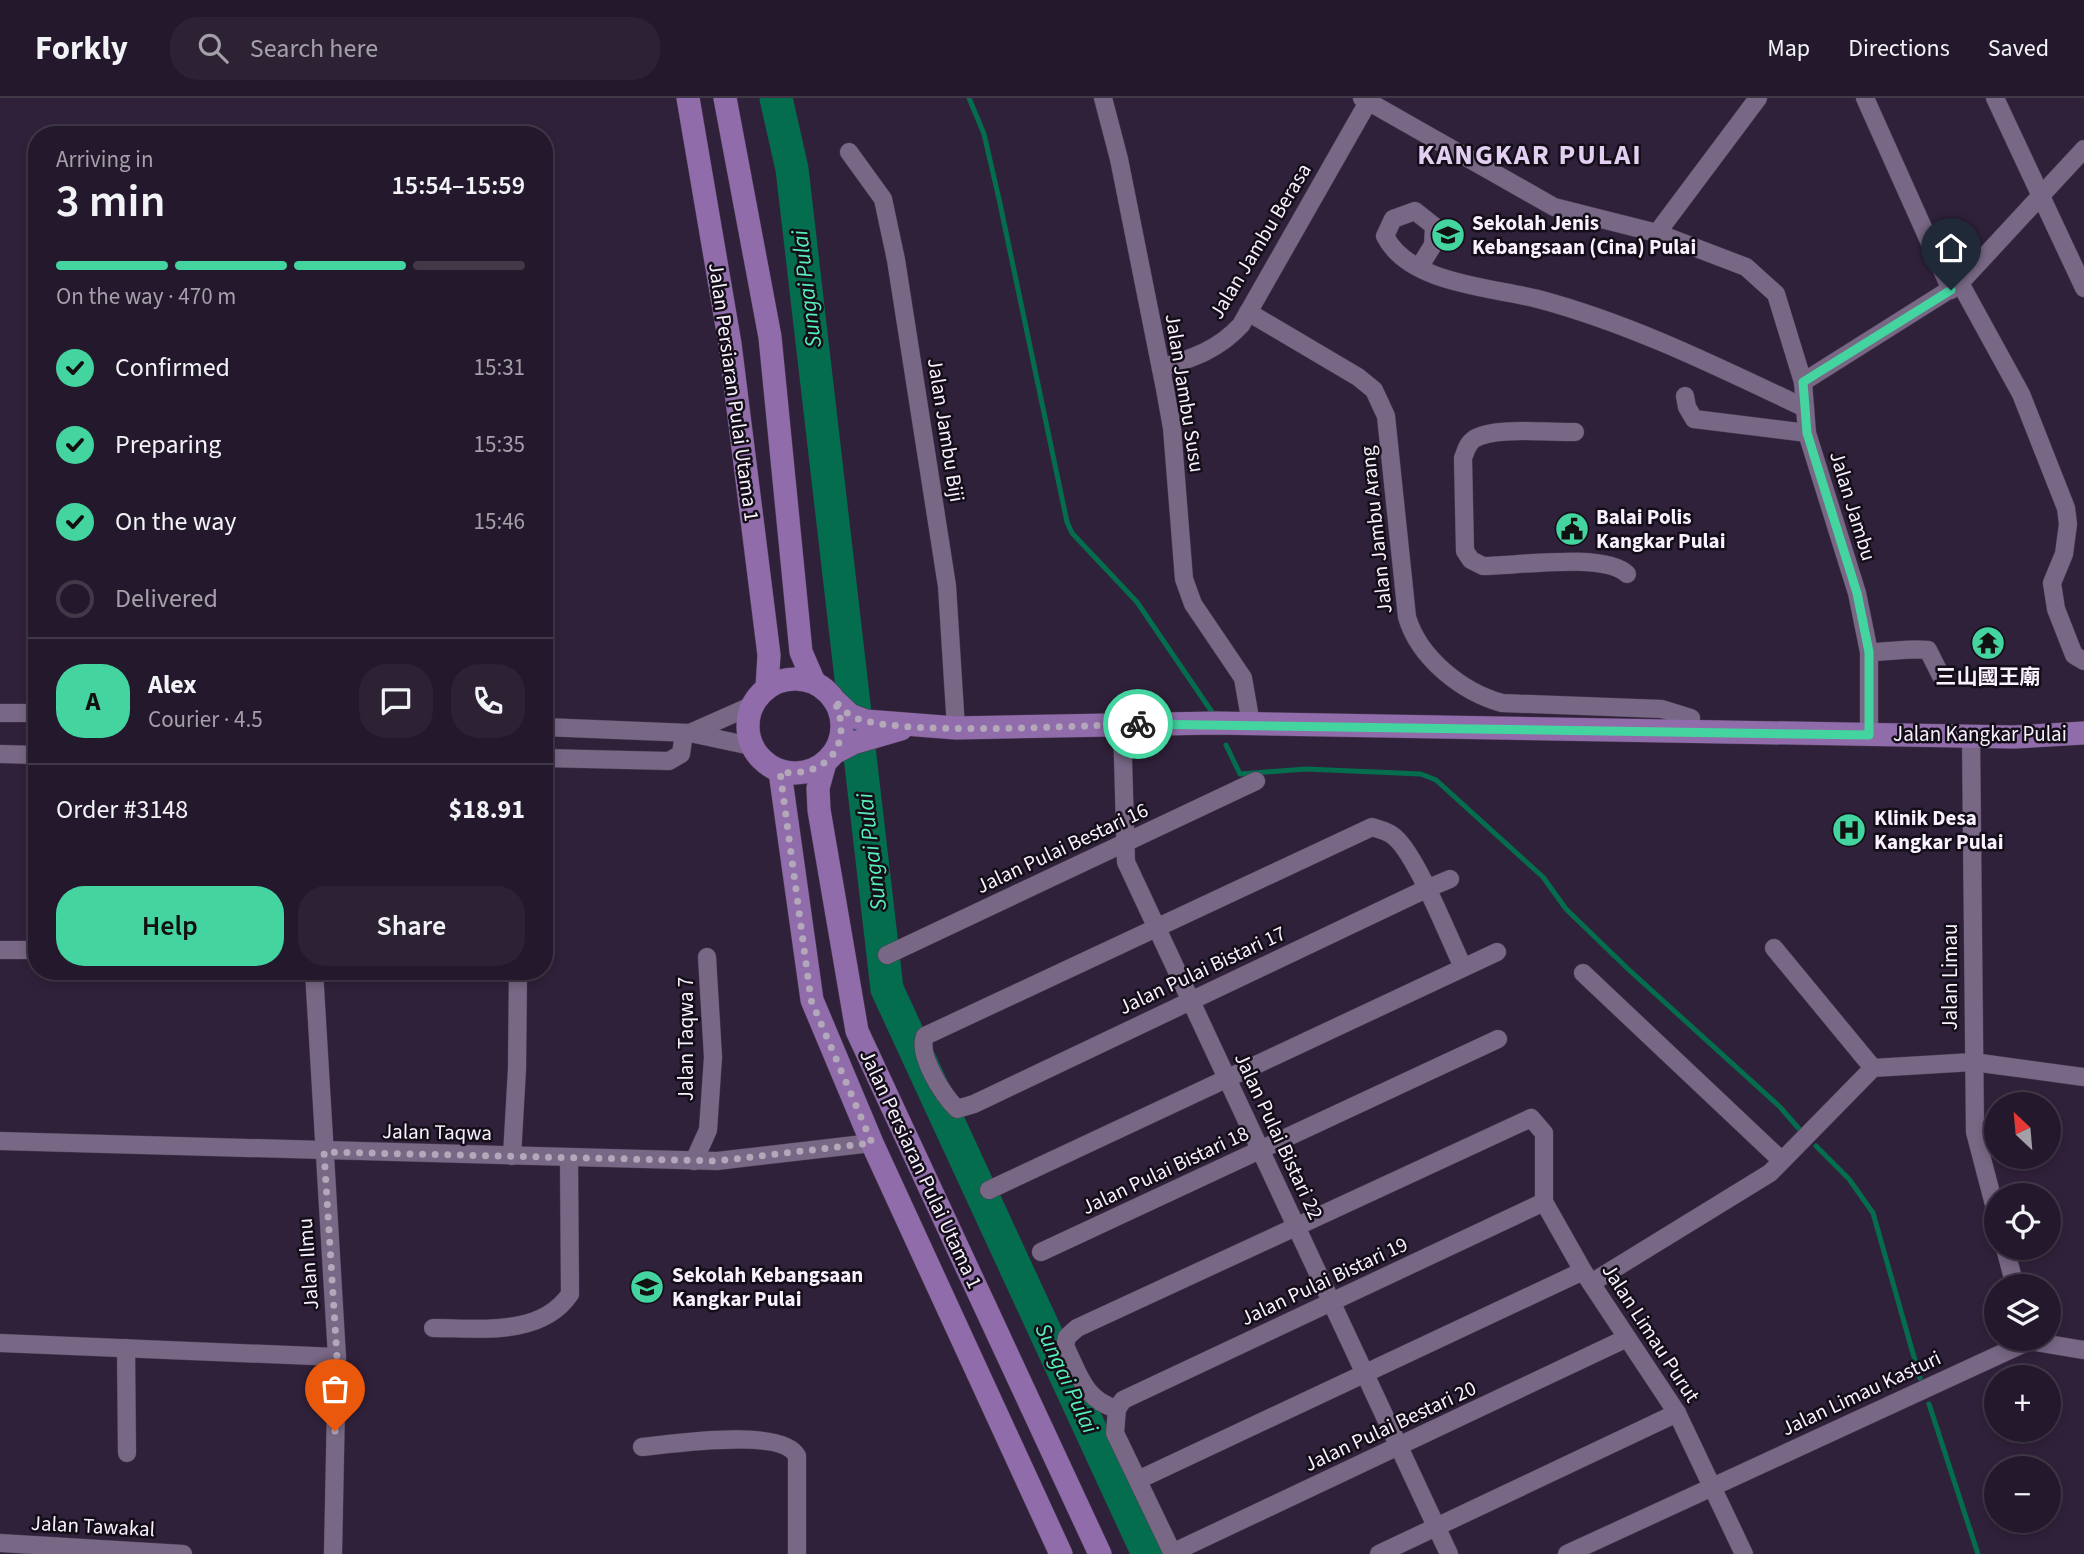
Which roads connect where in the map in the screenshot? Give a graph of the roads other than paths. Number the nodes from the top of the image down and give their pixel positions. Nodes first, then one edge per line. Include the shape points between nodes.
1 (688, 98) edge
2 (725, 98) edge
3 (1103, 98) edge
4 (1865, 98) edge
5 (1995, 98) edge
6 (1365, 100) edge
7 (1754, 100) edge
8 (2084, 149) edge
9 (849, 152) dead end
10 (2040, 195) junction
11 (1657, 233) junction
12 (1420, 267) dead end
13 (1955, 286) junction
14 (2084, 288) edge
15 (1248, 312) junction
16 (1161, 368) junction
17 (1803, 382) junction
18 (1685, 396) dead end
19 (1805, 408) junction
20 (1575, 432) dead end
21 (1807, 433) junction
22 (1627, 574) dead end
23 (1869, 652) junction
24 (2084, 661) edge
25 (1941, 676) dead end
26 (814, 682) junction
27 (767, 688) junction
28 (751, 706) junction
29 (0, 713) edge
30 (28, 713) edge
31 (1691, 718) dead end
32 (1122, 724) junction
33 (1251, 724) junction
34 (553, 727) edge
35 (956, 728) junction
36 (687, 733) junction
37 (847, 733) junction
38 (2084, 733) edge
39 (1869, 735) junction
40 (1971, 736) junction
41 (751, 746) junction
42 (0, 754) edge
43 (28, 755) edge
44 (553, 758) edge
45 (780, 772) junction
46 (1256, 781) dead end
47 (1125, 844) junction
48 (1450, 879) dead end
49 (1426, 889) junction
50 (1156, 927) junction
51 (1774, 948) dead end
52 (0, 950) edge
53 (28, 950) edge
54 (1497, 952) dead end
55 (887, 955) dead end
56 (707, 957) dead end
57 (1462, 967) junction
58 (1583, 973) dead end
59 (314, 980) edge
60 (518, 980) edge
61 (1193, 999) junction
62 (1498, 1040) dead end
63 (1973, 1062) junction
64 (1873, 1068) junction
65 (2084, 1077) edge
66 (1226, 1078) junction
67 (0, 1141) edge
68 (872, 1143) junction
69 (1261, 1151) junction
70 (324, 1152) junction
71 (512, 1156) junction
72 (569, 1157) junction
73 (1781, 1160) junction
74 (694, 1161) junction
75 (1988, 1183) edge
76 (989, 1190) dead end
77 (1544, 1202) junction
78 (1296, 1226) junction
79 (1041, 1252) dead end
80 (1587, 1277) junction
81 (1332, 1303) junction
82 (433, 1328) dead end
83 (1627, 1338) junction
84 (0, 1343) edge
85 (2061, 1346) edge
86 (126, 1348) junction
87 (2084, 1350) edge
88 (2005, 1351) edge
89 (337, 1357) junction
90 (1365, 1375) junction
91 (1120, 1404) junction
92 (1677, 1413) junction
93 (642, 1447) dead end
94 (1399, 1447) junction
95 (127, 1453) dead end
96 (1138, 1480) junction
97 (1713, 1487) junction
98 (1437, 1528) junction
99 (0, 1543) edge
100 (1173, 1553) edge
101 (183, 1554) edge
102 (333, 1554) edge
103 (797, 1554) edge
104 (1061, 1554) edge
105 (1100, 1554) edge
106 (1378, 1554) edge
107 (1449, 1554) edge
108 (1567, 1554) edge
109 (1744, 1554) edge

1 - 27 main road, Jalan Persiaran Pulai Utama 1 via 730,344 769,655
2 - 26 main road, Jalan Persiaran Pulai Utama 1 via 770,337 801,652
3 - 16 street, Jalan Jambu Susu
4 - 13 street
5 - 10 street
6 - 11 street via 1554,207
6 - 15 street, Jalan Jambu Berasa
7 - 11 street
8 - 10 street
9 - 35 street, Jalan Jambu Biji via 884,199 896,260 947,586
10 - 13 street
10 - 14 street
11 - 17 street, Jalan Jambu via 1746,267 1776,294
12 - 19 street via 1458,285 1537,299 1645,332
13 - 17 street
13 - 24 street via 2021,394 2066,508 2064,554 2052,583 2056,610 2074,655
15 - 16 street, Jalan Jambu Berasa via 1226,341
15 - 31 street, Jalan Jambu Arang via 1374,390 1386,416 1407,617 1423,650 1450,676 1480,697 1502,703 1662,709
16 - 33 street, Jalan Jambu Susu via 1172,428 1184,579 1193,604 1243,678
17 - 19 street, Jalan Jambu
18 - 21 street via 1694,419
19 - 21 street, Jalan Jambu
20 - 22 street via 1492,433 1468,444 1463,458 1465,551 1483,566 1592,561 1614,565
21 - 23 street, Jalan Jambu via 1857,593
23 - 25 street via 1928,650
23 - 39 street, Jalan Jambu
26 - 27 main road via 789,679
26 - 37 main road
27 - 28 main road
28 - 36 street
28 - 41 main road via 747,728
29 - 30 street
32 - 33 main road, Jalan Kangkar Pulai
32 - 35 main road, Jalan Kangkar Pulai
32 - 47 street, Jalan Pulai Bistari 22
33 - 39 main road, Jalan Kangkar Pulai
34 - 36 street
35 - 37 main road, Jalan Kangkar Pulai via 911,726
36 - 41 street
36 - 44 street via 681,754 669,761
37 - 45 main road via 811,771
37 - 105 main road, Jalan Persiaran Pulai Utama 1 via 818,788 857,1031
38 - 40 main road, Jalan Kangkar Pulai
39 - 40 main road, Jalan Kangkar Pulai
40 - 63 street, Jalan Limau
41 - 45 main road via 758,757
42 - 43 street
45 - 68 main road, Jalan Persiaran Pulai Utama 1 via 811,1000
46 - 47 street, Jalan Pulai Bestari 16
47 - 50 street, Jalan Pulai Bistari 22 via 1126,862
47 - 55 street, Jalan Pulai Bestari 16
48 - 49 street, Jalan Pulai Bistari 17
49 - 50 street via 1393,835 1372,827
49 - 57 street
49 - 61 street, Jalan Pulai Bistari 17
50 - 61 street, Jalan Pulai Bistari 22
50 - 61 street, Jalan Pulai Bistari 17 via 925,1035 923,1050 949,1101 957,1109 974,1104
51 - 64 street
52 - 53 street
54 - 57 street
56 - 74 street, Jalan Taqwa 7 via 713,1057 708,1130
57 - 66 street
58 - 73 street
59 - 70 street, Jalan Ilmu
60 - 71 street
61 - 66 street, Jalan Pulai Bistari 22
62 - 69 street, Jalan Pulai Bistari 18
63 - 64 street
63 - 65 street
63 - 75 street, Jalan Limau via 1975,1132
64 - 73 street
66 - 69 street, Jalan Pulai Bistari 22
66 - 76 street
67 - 70 street, Jalan Taqwa
68 - 74 street, Jalan Taqwa
68 - 104 main road, Jalan Persiaran Pulai Utama 1
69 - 78 street, Jalan Pulai Bistari 22
69 - 79 street, Jalan Pulai Bistari 18
70 - 71 street, Jalan Taqwa
70 - 89 street, Jalan Ilmu
71 - 72 street, Jalan Taqwa
72 - 74 street, Jalan Taqwa
72 - 82 street via 570,1294 562,1306 549,1317 522,1325
73 - 80 street via 1770,1173
77 - 78 street, Jalan Limau Purut via 1544,1132 1531,1118
77 - 80 street, Jalan Limau Purut
77 - 81 street, Jalan Pulai Bistari 19
78 - 81 street, Jalan Pulai Bistari 22
78 - 91 street via 1077,1328 1067,1337 1065,1346 1089,1394 1098,1404
80 - 83 street, Jalan Limau Purut
80 - 90 street
81 - 90 street, Jalan Pulai Bistari 22
81 - 91 street, Jalan Pulai Bistari 19
83 - 92 street, Jalan Limau Purut
83 - 94 street, Jalan Pulai Bestari 20
84 - 86 street
85 - 87 street
86 - 89 street
86 - 95 street
88 - 97 street, Jalan Limau Kasturi
89 - 102 street, Jalan Ilmu
90 - 94 street, Jalan Pulai Bistari 22
90 - 96 street
91 - 96 street via 1115,1433
92 - 97 street, Jalan Limau Purut
92 - 98 street
93 - 103 street via 741,1440 792,1447 797,1456
94 - 98 street, Jalan Pulai Bistari 22
94 - 100 street, Jalan Pulai Bestari 20
96 - 100 street
97 - 108 street, Jalan Limau Kasturi
97 - 109 street, Jalan Limau Purut
98 - 106 street
98 - 107 street, Jalan Pulai Bistari 22
99 - 101 street, Jalan Tawakal

